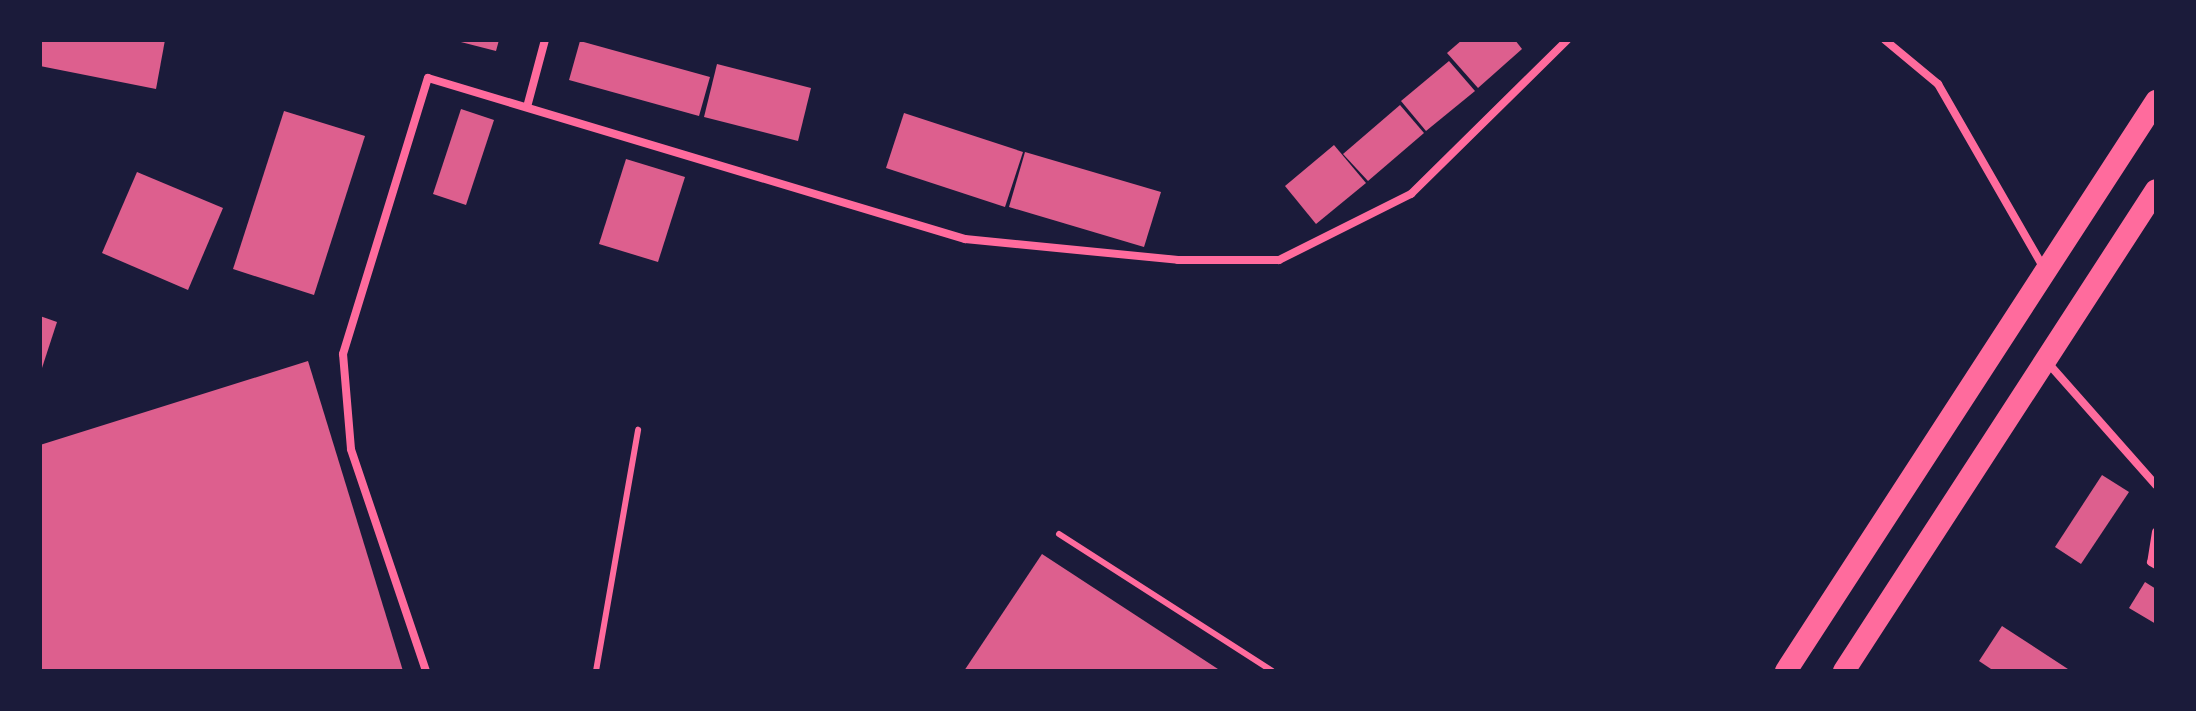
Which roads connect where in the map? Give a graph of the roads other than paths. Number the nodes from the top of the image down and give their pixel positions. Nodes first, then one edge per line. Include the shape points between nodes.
1 (545, 40) edge
2 (1567, 40) edge
3 (1885, 40) edge
4 (2156, 101) edge
5 (527, 107) junction
6 (2156, 190) edge
7 (2046, 272) junction
8 (2046, 360) junction
9 (638, 430) dead end
10 (2156, 485) edge
11 (2156, 532) edge
12 (1059, 534) dead end
13 (2156, 565) edge
14 (426, 671) edge
15 (596, 671) edge
16 (1272, 671) edge
17 (1786, 671) edge
18 (1844, 671) edge

1 - 5 street
2 - 5 street via 1411,194 1279,260 1178,260 965,239
3 - 7 street via 1938,84
4 - 7 highway
5 - 14 street via 428,78 343,354 351,449
6 - 8 highway
7 - 17 highway
8 - 10 street
8 - 18 highway
9 - 15 lane
11 - 13 street via 2151,562
12 - 16 lane

